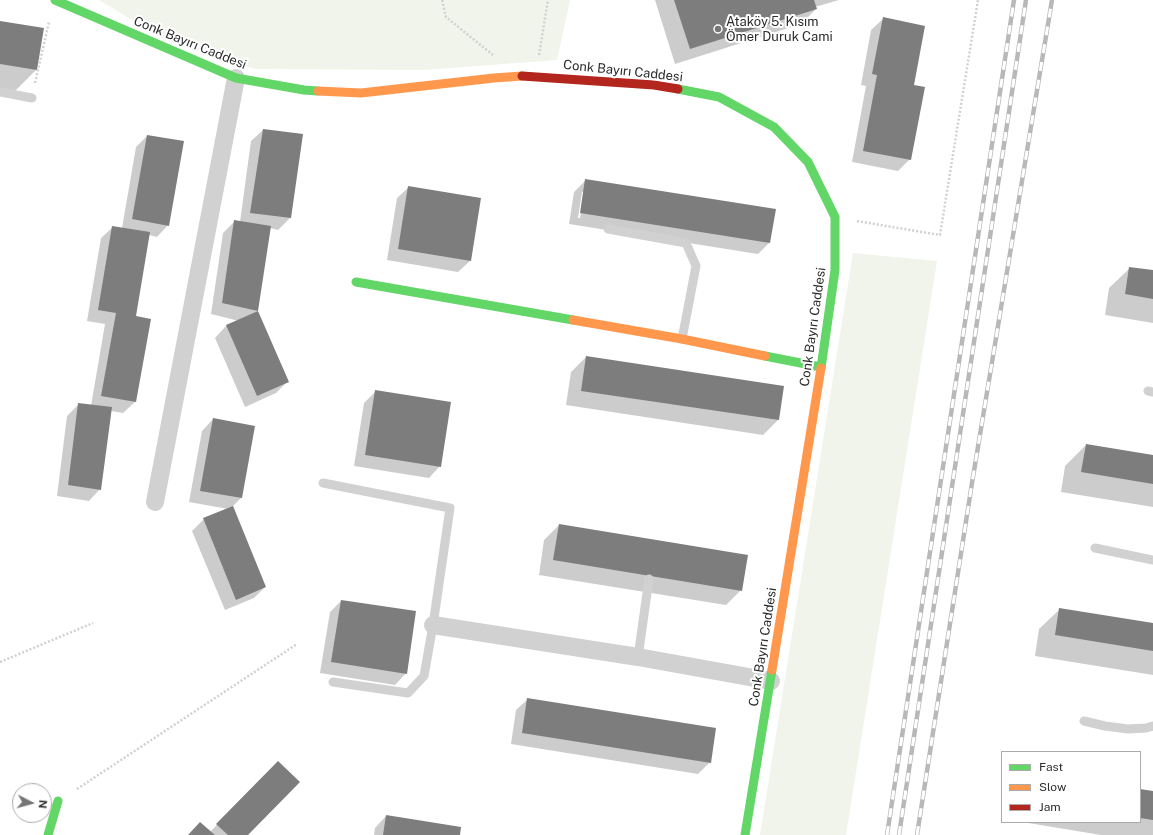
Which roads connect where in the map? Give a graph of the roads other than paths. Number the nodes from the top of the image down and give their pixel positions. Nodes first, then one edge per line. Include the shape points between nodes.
1 (55, 0) edge
2 (236, 78) junction
3 (0, 92) edge
4 (32, 98) road end
5 (608, 229) dead end
6 (356, 282) dead end
7 (682, 339) junction
8 (821, 367) junction
9 (323, 483) dead end
10 (155, 502) dead end
11 (1095, 548) dead end
12 (1153, 560) edge
13 (649, 579) dead end
14 (433, 625) junction
15 (638, 657) junction
16 (771, 680) junction
17 (333, 682) dead end
18 (1084, 720) dead end
19 (1153, 726) edge
20 (58, 801) road end
21 (48, 835) edge
22 (745, 835) edge

1 - 2 street, Conk Bayırı Caddesi
2 - 8 street, Conk Bayırı Caddesi via 304,90 361,93 535,76 654,85 719,97 774,127 808,162 835,217 835,270
2 - 10 street
3 - 4 lane
5 - 7 lane via 686,243 696,266
6 - 7 street
7 - 8 street
8 - 16 street, Conk Bayırı Caddesi
9 - 14 lane via 450,508
11 - 12 lane
13 - 15 lane
14 - 15 street
14 - 17 lane via 424,676 408,693
15 - 16 street
16 - 22 street, Conk Bayırı Caddesi
18 - 19 lane via 1128,730
20 - 21 street

